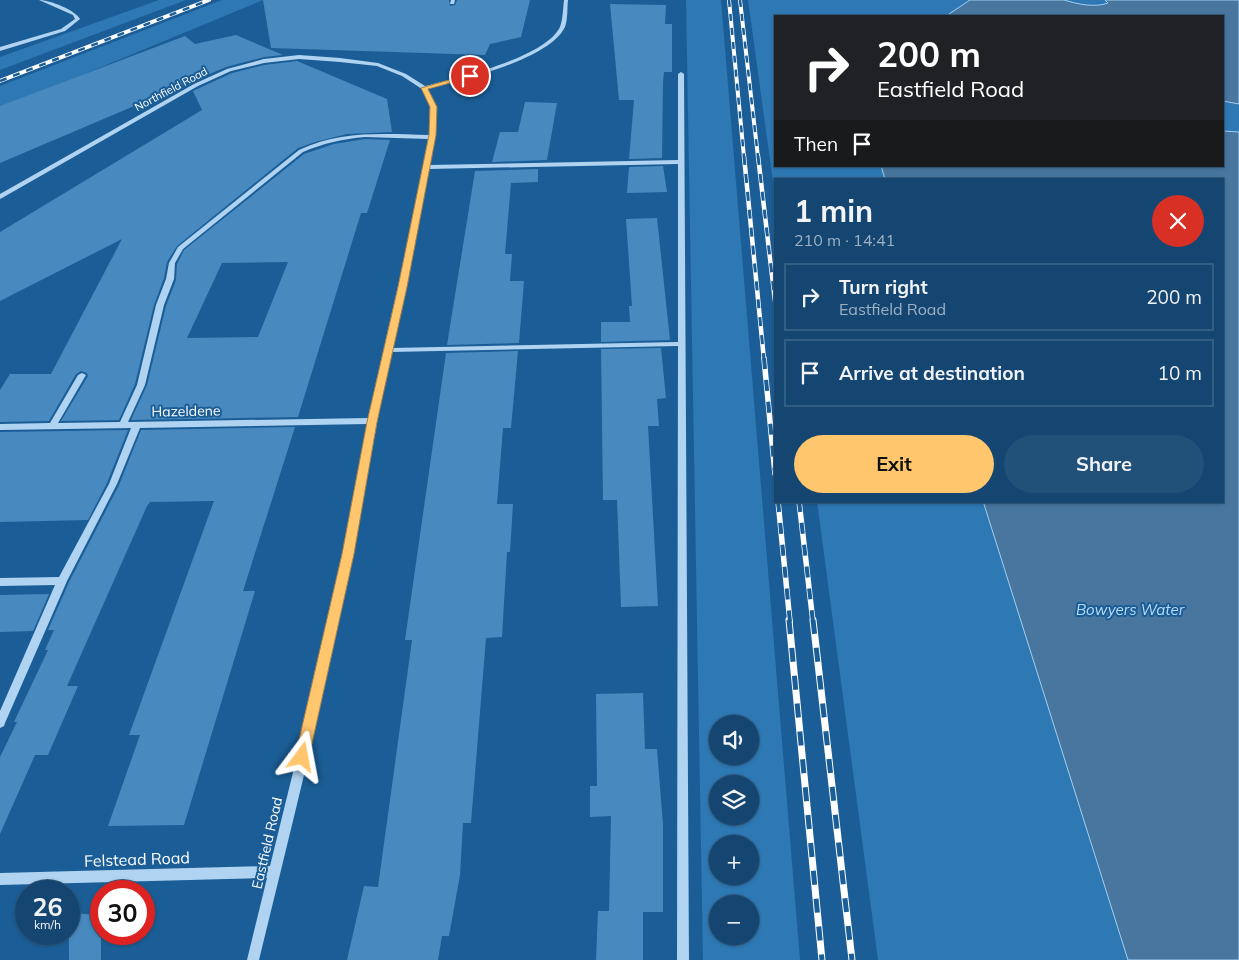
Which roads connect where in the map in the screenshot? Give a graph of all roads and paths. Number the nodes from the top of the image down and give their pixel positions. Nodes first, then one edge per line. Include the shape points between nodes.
1 (41, 0) edge
2 (566, 0) edge
3 (0, 49) edge
4 (681, 74) dead end
5 (424, 88) junction
6 (432, 137) junction
7 (680, 162) junction
8 (426, 167) junction
9 (0, 197) edge
10 (681, 344) junction
11 (388, 350) junction
12 (82, 375) dead end
13 (372, 422) junction
14 (122, 426) junction
15 (136, 426) junction
16 (0, 427) edge
17 (52, 427) junction
18 (62, 581) junction
19 (0, 582) edge
20 (0, 723) edge
21 (274, 872) junction
22 (0, 879) edge
23 (253, 960) edge
24 (683, 960) edge

1 - 3 street via 75,14 78,19 63,30
2 - 5 street via 562,28 550,41 505,64
4 - 7 street
5 - 6 street, Eastfield Road via 433,107
5 - 9 street, Northfield Road via 404,75 378,66 340,60 299,57 229,70 196,85
6 - 8 street, Eastfield Road
6 - 14 street via 352,136 316,142 180,248 172,263 160,305 141,385
7 - 8 street
7 - 10 street
8 - 11 street, Eastfield Road
10 - 11 street
10 - 24 street
11 - 13 street, Eastfield Road
12 - 17 street
13 - 15 street, Hazeldene
13 - 21 street, Eastfield Road via 348,554
14 - 15 street, Hazeldene
14 - 17 street, Hazeldene
15 - 18 street via 113,484
16 - 17 street, Hazeldene
18 - 19 street
18 - 20 street
21 - 22 street, Felstead Road
21 - 23 street, Eastfield Road

